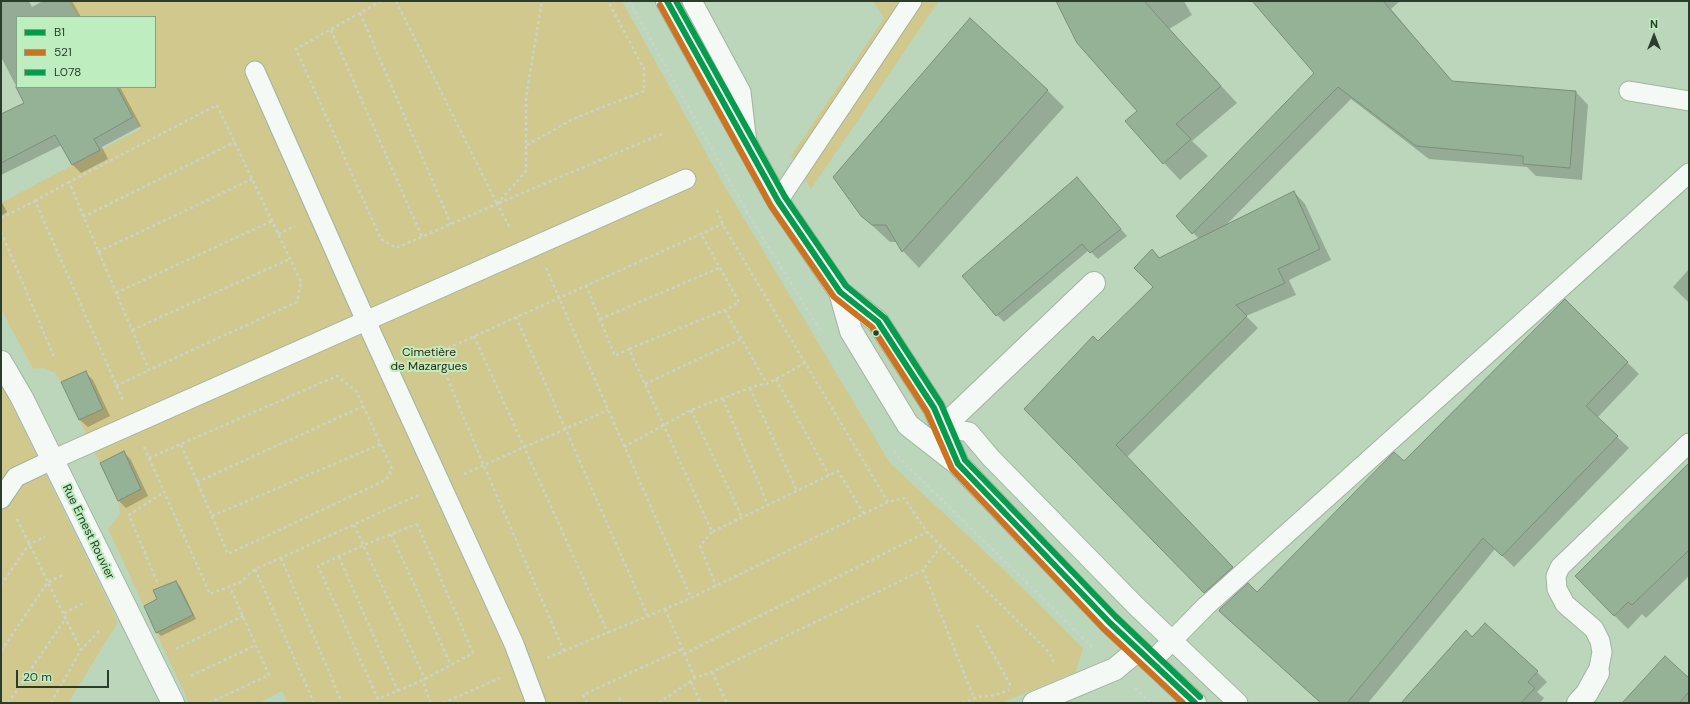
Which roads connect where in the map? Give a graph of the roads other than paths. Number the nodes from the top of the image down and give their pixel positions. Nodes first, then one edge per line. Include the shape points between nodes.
1 (667, 1) edge
2 (692, 1) edge
3 (912, 1) edge
4 (255, 71) dead end
5 (1629, 91) dead end
6 (1689, 101) edge
7 (748, 148) junction
8 (1689, 173) edge
9 (686, 180) dead end
10 (778, 201) junction
11 (1094, 283) dead end
12 (840, 292) junction
13 (366, 321) junction
14 (1, 362) edge
15 (942, 427) junction
16 (1689, 443) edge
17 (52, 460) junction
18 (958, 464) junction
19 (3, 496) edge
20 (1172, 641) junction
21 (1144, 656) junction
22 (1598, 673) joint
23 (173, 703) edge
24 (536, 703) edge
25 (1034, 703) edge
26 (1195, 703) edge
27 (1238, 703) edge
28 (1578, 703) edge

1 - 7 main road
2 - 7 lane via 741,92
3 - 10 lane
4 - 13 lane
5 - 6 lane
7 - 10 main road
8 - 20 lane via 1206,606
9 - 13 lane
10 - 12 main road
11 - 15 main road
12 - 15 main road via 878,322 934,408
12 - 18 main road via 851,331 908,425
13 - 17 lane
13 - 24 lane via 514,644
14 - 17 main road, Rue Ernest Rouvier via 22,398
15 - 18 main road
15 - 20 lane via 969,432 1073,543
16 - 22 lane via 1560,567 1556,576 1557,589 1565,604 1594,629 1600,641 1602,652
17 - 19 lane via 16,477
17 - 23 main road, Rue Ernest Rouvier
18 - 21 main road
20 - 21 lane
20 - 27 lane
21 - 25 main road
21 - 26 main road
22 - 28 main road

